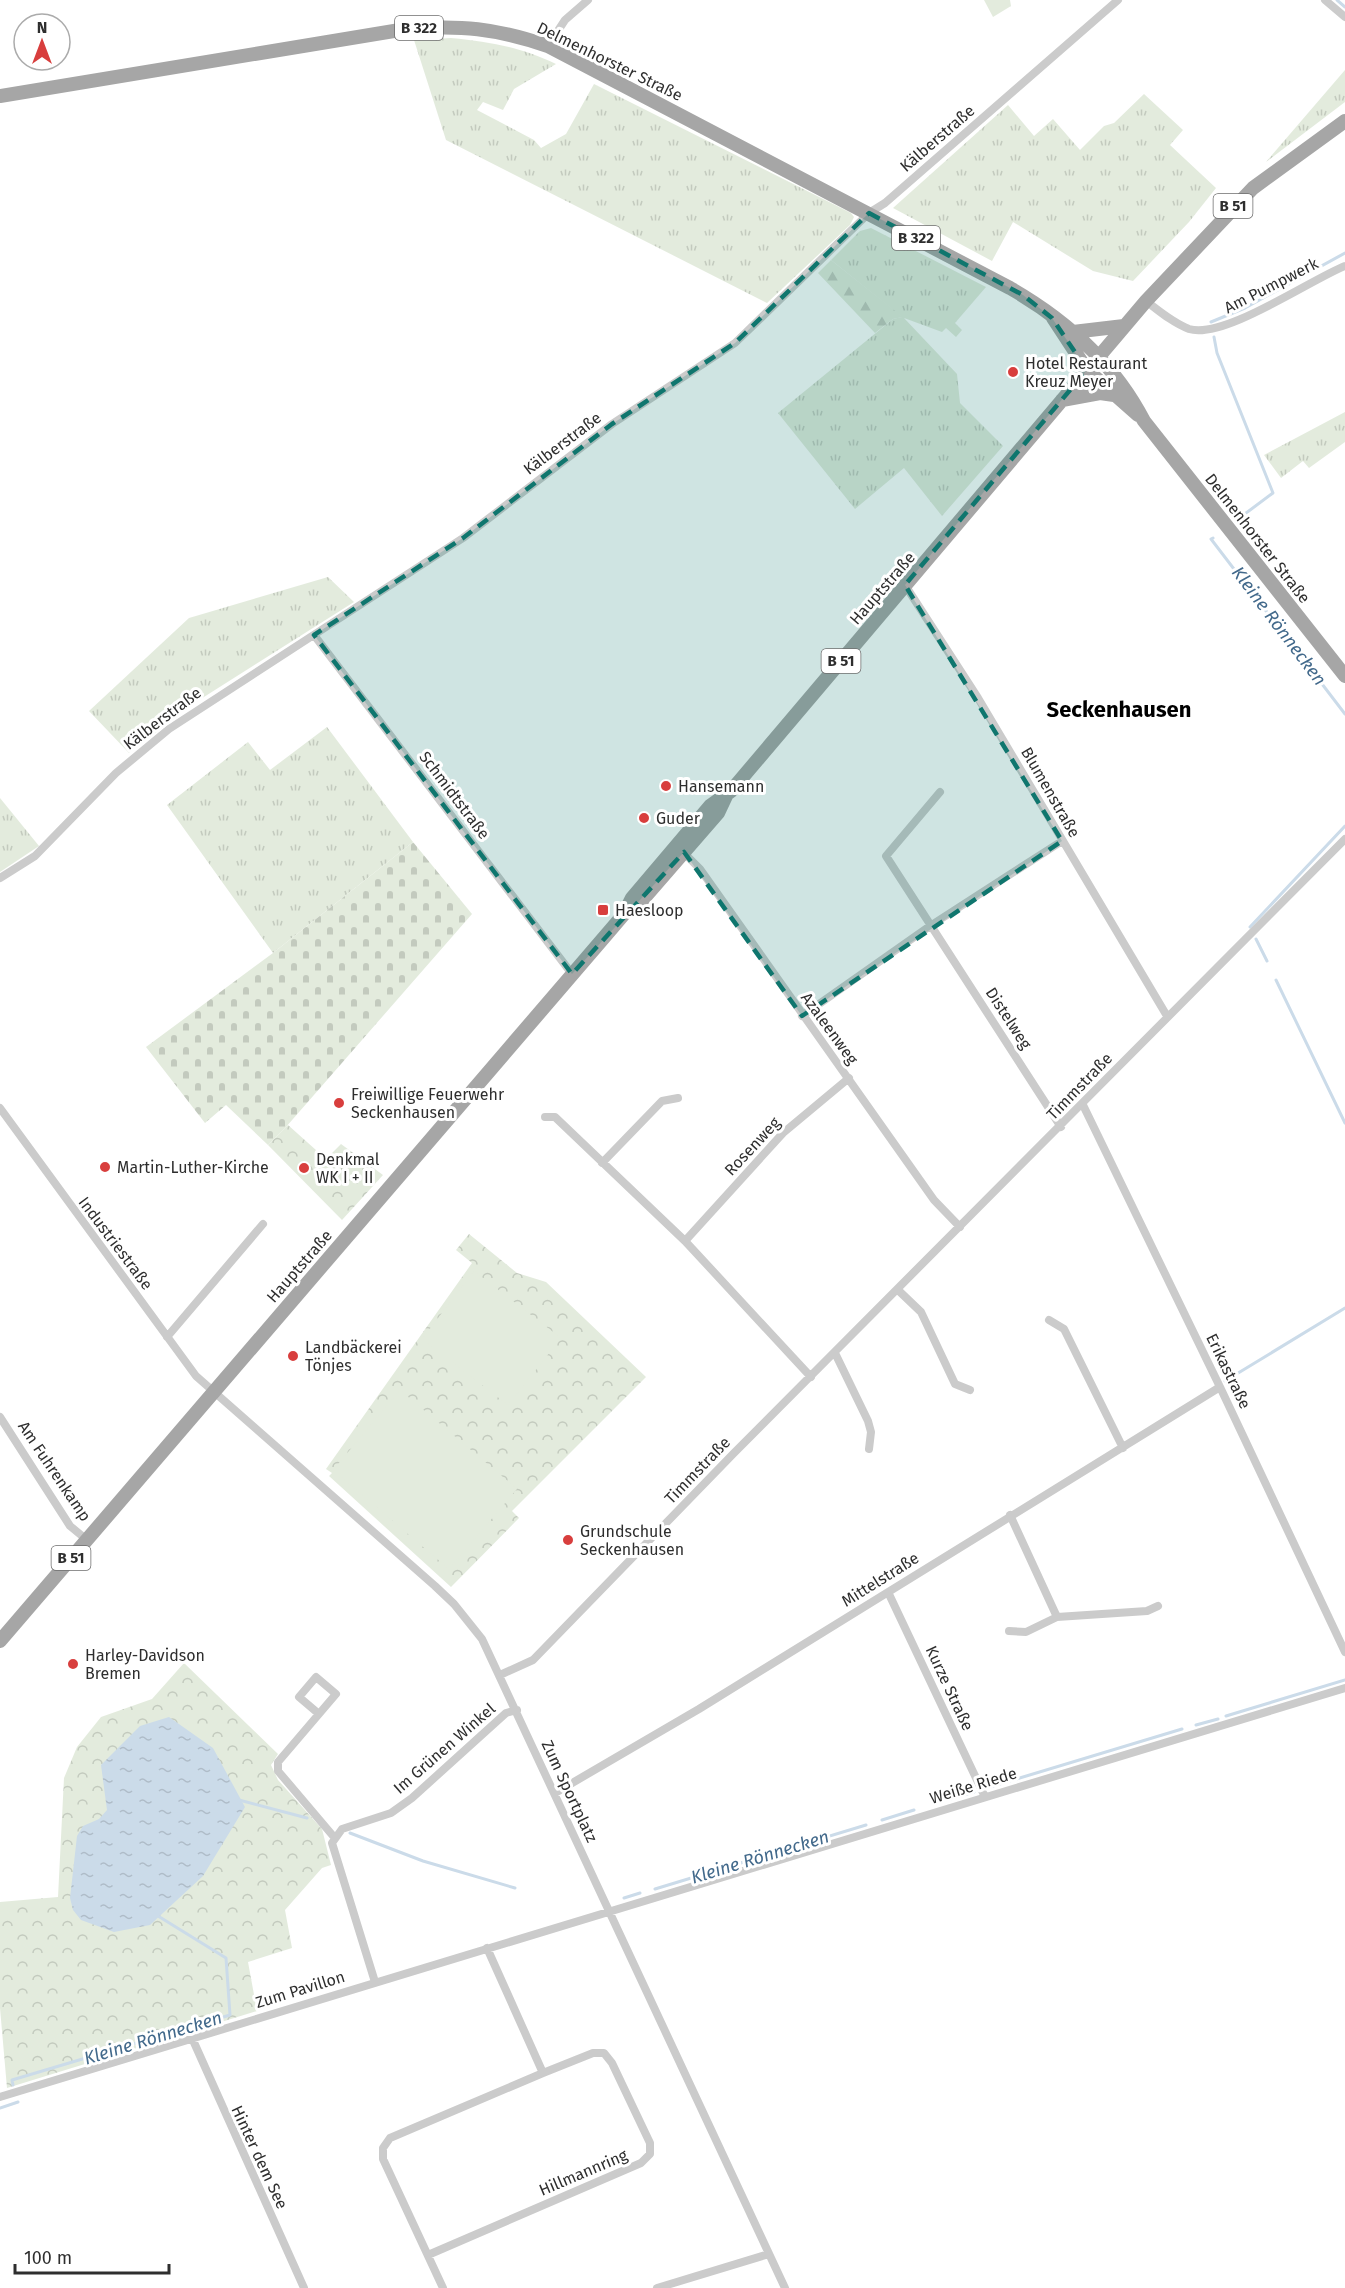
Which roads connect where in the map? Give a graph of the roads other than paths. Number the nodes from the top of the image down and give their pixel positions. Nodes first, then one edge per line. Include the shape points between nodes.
1 (588, 0) edge
2 (1118, 0) edge
3 (1325, 0) edge
4 (1345, 17) edge
5 (548, 46) junction
6 (0, 96) edge
7 (1345, 120) edge
8 (869, 213) junction
9 (1345, 266) edge
10 (1146, 301) junction
11 (1052, 318) junction
12 (1124, 326) junction
13 (1073, 332) junction
14 (1100, 356) junction
15 (1087, 370) junction
16 (1114, 395) junction
17 (1062, 400) junction
18 (1144, 421) junction
19 (905, 585) junction
20 (314, 635) junction
21 (1345, 676) edge
22 (940, 792) dead end
23 (1345, 839) edge
24 (1062, 841) junction
25 (680, 849) junction
26 (0, 878) edge
27 (930, 926) junction
28 (572, 974) junction
29 (802, 1016) junction
30 (1167, 1016) junction
31 (849, 1078) junction
32 (678, 1098) dead end
33 (1083, 1105) junction
34 (0, 1108) edge
35 (545, 1117) dead end
36 (1061, 1127) junction
37 (602, 1163) junction
38 (263, 1224) dead end
39 (960, 1227) junction
40 (685, 1242) junction
41 (898, 1290) junction
42 (1049, 1320) dead end
43 (167, 1337) junction
44 (835, 1353) junction
45 (811, 1377) junction
46 (1220, 1386) junction
47 (970, 1390) dead end
48 (213, 1392) junction
49 (0, 1417) edge
50 (1123, 1448) junction
51 (869, 1449) dead end
52 (1010, 1515) junction
53 (87, 1540) junction
54 (888, 1592) junction
55 (1158, 1606) dead end
56 (1057, 1617) junction
57 (1009, 1631) dead end
58 (0, 1641) edge
59 (1345, 1652) edge
60 (500, 1675) junction
61 (1345, 1688) edge
62 (517, 1710) junction
63 (319, 1714) junction
64 (555, 1793) junction
65 (985, 1797) junction
66 (334, 1837) junction
67 (609, 1911) junction
68 (487, 1948) junction
69 (375, 1982) junction
70 (192, 2038) junction
71 (543, 2073) junction
72 (0, 2097) edge
73 (769, 2254) junction
74 (428, 2255) junction
75 (304, 2288) edge
76 (443, 2288) edge
77 (657, 2288) edge
78 (785, 2288) edge

1 - 5 street via 565,20
2 - 8 street, Kälberstraße
3 - 4 street
5 - 6 main road, Delmenhorster Straße / B 322 via 481,28 406,29
5 - 8 main road, Delmenhorster Straße / B 322
7 - 10 main road, B 51 via 1253,188
8 - 11 main road, Delmenhorster Straße / B 322 via 1010,288
8 - 20 street, Kälberstraße via 735,343 612,424 463,538
9 - 10 street, Am Pumpwerk via 1214,329 1190,329
10 - 12 main road, B 51
11 - 13 main road, Delmenhorster Straße / B 322
11 - 15 main road, Delmenhorster Straße / B 322
12 - 13 main road
12 - 14 main road, B 51
13 - 14 main road, Delmenhorster Straße / B 322
14 - 15 main road, B 51
14 - 18 main road, Delmenhorster Straße / B 322 via 1129,392
15 - 16 main road, Delmenhorster Straße / B 322
15 - 17 main road, B 51
16 - 17 main road via 1100,393
16 - 18 main road, Delmenhorster Straße / B 322
17 - 19 main road, Hauptstraße / B 51
18 - 21 main road, Delmenhorster Straße / B 322
19 - 24 street, Blumenstraße via 978,698
19 - 25 main road, Hauptstraße / B 51 via 726,796 710,806
20 - 26 street, Kälberstraße via 169,729 116,773 35,856
20 - 28 street, Schmidtstraße
22 - 27 street, Distelweg via 886,856
23 - 30 street, Timmstraße
24 - 27 street
24 - 30 street, Blumenstraße
25 - 28 main road, Hauptstraße / B 51 via 632,898 624,914
25 - 29 street, Azaleenweg via 700,869
27 - 29 street
27 - 36 street, Distelweg
28 - 48 main road, Hauptstraße / B 51
29 - 31 street, Azaleenweg
30 - 33 street, Timmstraße
31 - 39 street, Azaleenweg via 934,1200
31 - 40 street, Rosenweg via 783,1133
32 - 37 street via 662,1101
33 - 36 street, Timmstraße
33 - 46 street, Erikastraße
34 - 43 street, Industriestraße
35 - 37 street via 555,1117
36 - 39 street, Timmstraße
37 - 40 street
38 - 43 street
39 - 41 street, Timmstraße
40 - 45 street
41 - 44 street, Timmstraße
41 - 47 street via 921,1312 956,1384
42 - 50 street via 1064,1329
43 - 48 street, Industriestraße
44 - 45 street, Timmstraße
44 - 51 street via 868,1420
45 - 60 street, Timmstraße via 532,1660
46 - 50 street, Mittelstraße
46 - 59 street, Erikastraße
48 - 53 main road, Hauptstraße / B 51
48 - 60 street, Zum Sportplatz via 454,1604 482,1639
49 - 53 street, Am Fuhrenkamp via 70,1526
50 - 52 street, Mittelstraße
52 - 54 street, Mittelstraße
52 - 56 street
53 - 58 main road, Hauptstraße / B 51
54 - 64 street, Mittelstraße
54 - 65 street, Kurze Straße
55 - 56 street via 1148,1611
56 - 57 street via 1026,1632
60 - 62 street, Zum Sportplatz
61 - 65 street, Weiße Riede
62 - 64 street, Zum Sportplatz
62 - 66 street, Im Grünen Winkel via 507,1713 391,1813 342,1829
63 - 63 street via 336,1694 316,1677 299,1697
63 - 66 street via 278,1762 278,1771
64 - 67 street, Zum Sportplatz
65 - 67 street, Weiße Riede
66 - 69 street via 332,1843
67 - 68 street, Zum Pavillon
67 - 73 street, Zum Sportplatz
68 - 69 street, Zum Pavillon
68 - 71 street
69 - 70 street, Zum Pavillon
70 - 72 street, Zum Pavillon
70 - 75 street, Hinter dem See
71 - 74 street, Hillmannring via 386,2143 383,2159
71 - 74 street, Hillmannring via 592,2053 604,2053 650,2144 650,2154 641,2163
73 - 77 street
73 - 78 street, Zum Sportplatz
74 - 76 street, Hillmannring

